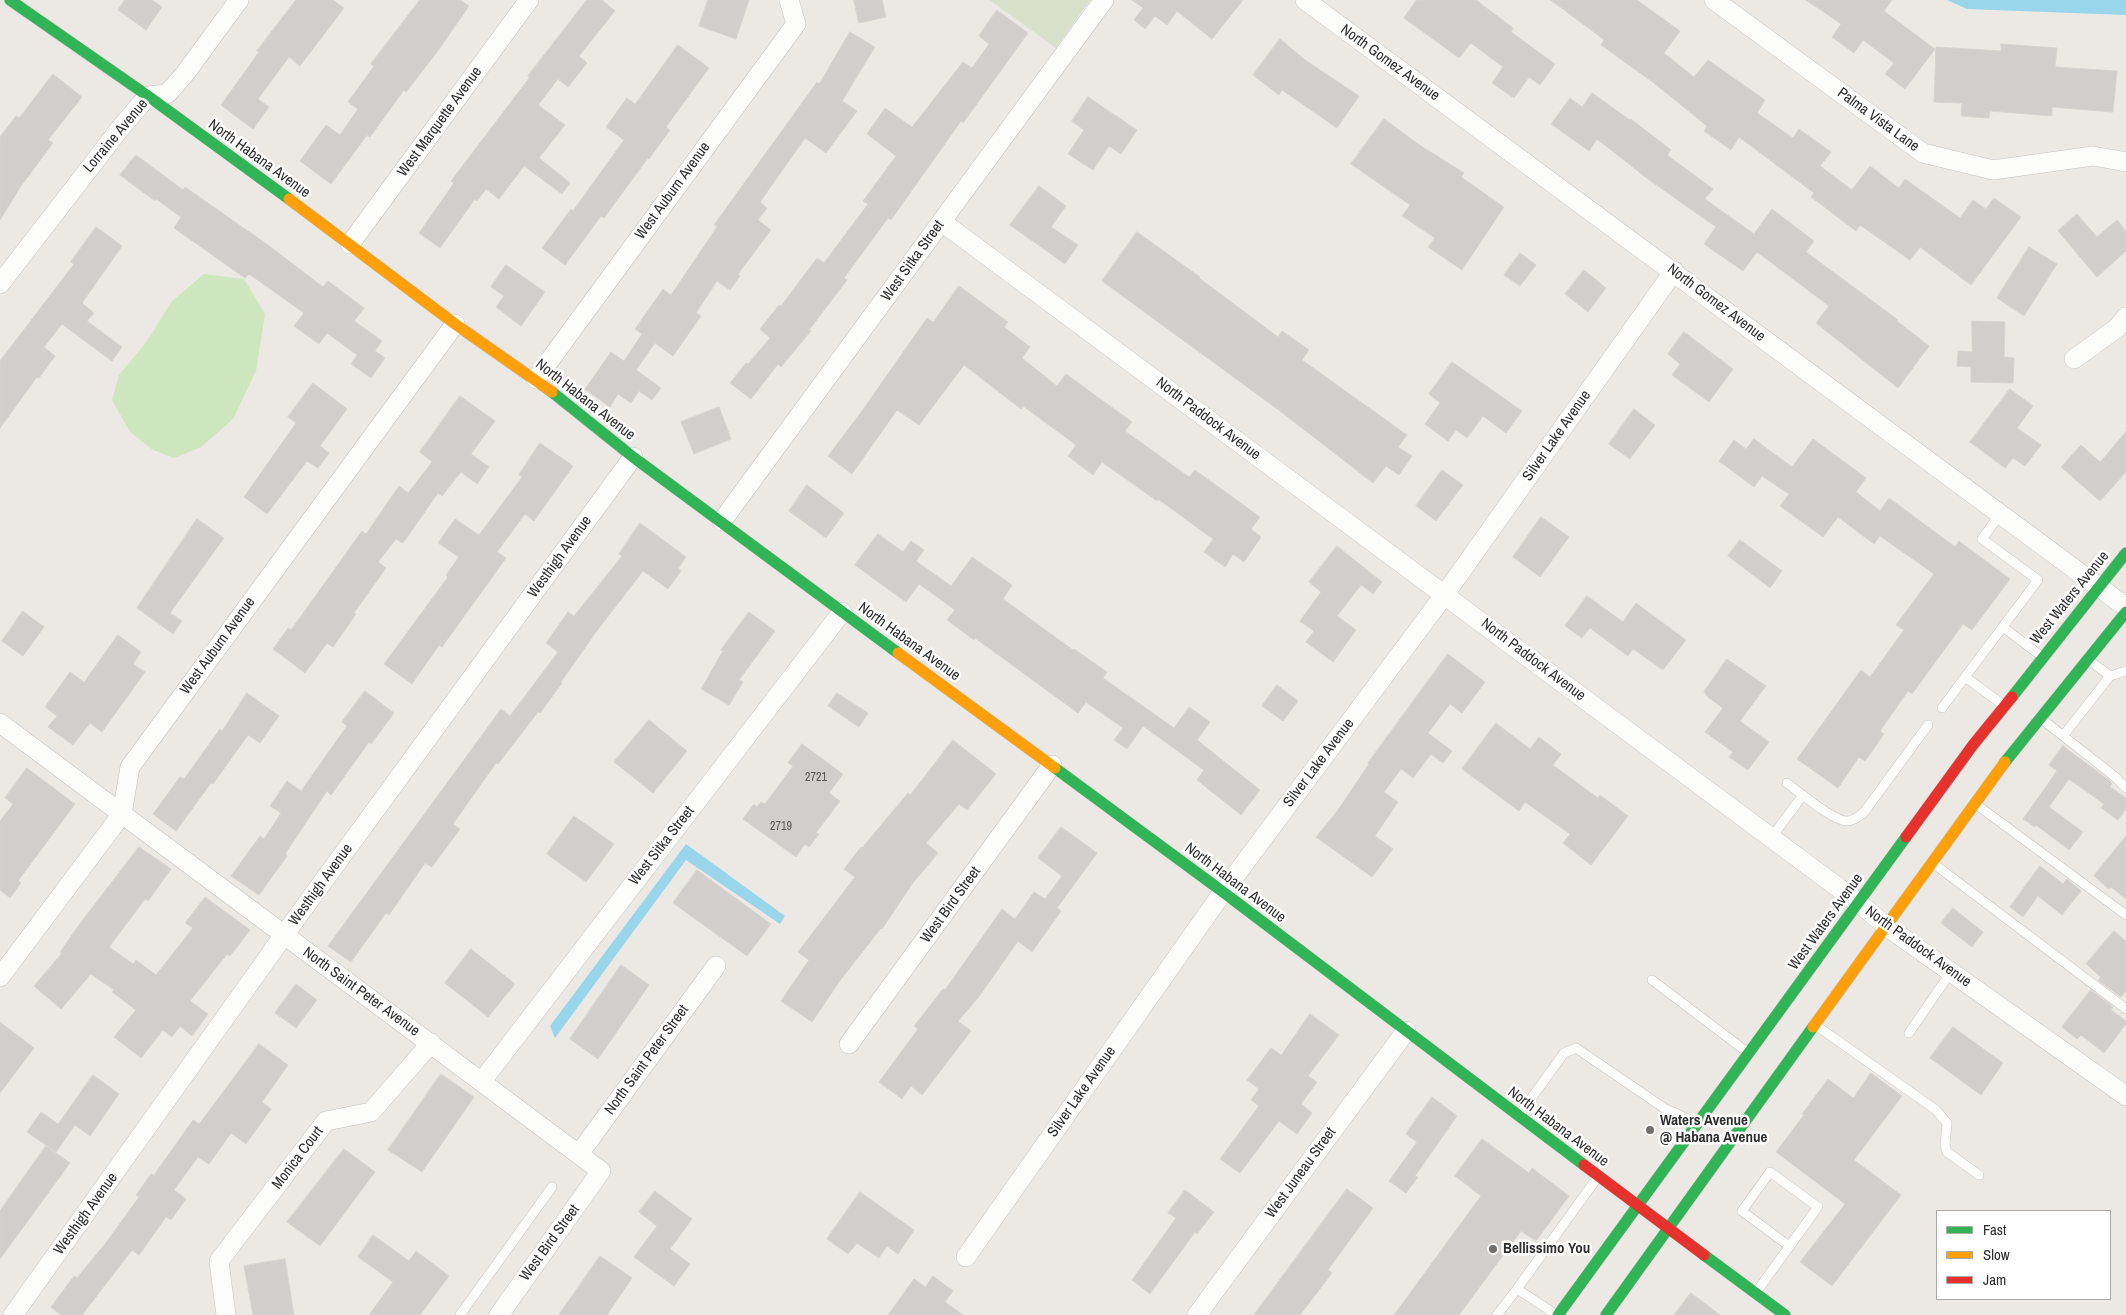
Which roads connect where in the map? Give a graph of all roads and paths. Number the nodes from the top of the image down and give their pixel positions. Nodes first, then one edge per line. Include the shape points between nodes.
1 (10, 0) edge
2 (239, 0) edge
3 (529, 0) edge
4 (789, 0) edge
5 (1104, 0) edge
6 (1304, 0) edge
7 (1714, 0) edge
8 (148, 96) junction
9 (2126, 162) edge
10 (942, 222) junction
11 (350, 244) junction
12 (1674, 271) junction
13 (0, 284) edge
14 (2126, 316) edge
15 (455, 324) junction
16 (2074, 359) dead end
17 (536, 379) junction
18 (633, 457) junction
19 (2000, 514) junction
20 (722, 521) junction
21 (2126, 553) edge
22 (2097, 587) junction
23 (1445, 594) junction
24 (2126, 607) edge
25 (842, 612) junction
26 (2126, 612) edge
27 (2003, 628) junction
28 (2042, 657) junction
29 (2088, 659) junction
30 (2126, 671) edge
31 (2110, 676) junction
32 (1965, 677) junction
33 (2004, 706) junction
34 (1942, 708) dead end
35 (2040, 718) junction
36 (0, 724) edge
37 (1928, 724) dead end
38 (2063, 736) junction
39 (1052, 765) junction
40 (1787, 783) dead end
41 (2126, 788) edge
42 (1803, 794) junction
43 (1974, 804) junction
44 (122, 814) junction
45 (1772, 838) junction
46 (1932, 862) junction
47 (1223, 892) junction
48 (1859, 903) junction
49 (2126, 915) edge
50 (1886, 926) junction
51 (284, 935) junction
52 (716, 966) dead end
53 (1951, 972) junction
54 (0, 977) edge
55 (1652, 980) dead end
56 (2126, 1010) edge
57 (1815, 1025) junction
58 (1406, 1031) junction
59 (1910, 1033) dead end
60 (431, 1043) junction
61 (850, 1044) dead end
62 (1749, 1054) junction
63 (482, 1081) junction
64 (2126, 1096) edge
65 (1518, 1116) junction
66 (1698, 1124) junction
67 (579, 1154) junction
68 (601, 1171) joint
69 (1598, 1175) junction
70 (1979, 1175) dead end
71 (552, 1187) dead end
72 (1638, 1206) junction
73 (1668, 1228) junction
74 (1789, 1246) junction
75 (966, 1257) dead end
76 (1516, 1289) junction
77 (1756, 1293) junction
78 (13, 1315) edge
79 (226, 1315) edge
80 (460, 1315) edge
81 (498, 1315) edge
82 (1197, 1315) edge
83 (1497, 1315) edge
84 (1558, 1315) edge
85 (1606, 1315) edge
86 (1785, 1315) edge

1 - 8 street, North Habana Avenue
2 - 8 street, Lorraine Avenue via 168,94
3 - 11 street, West Marquette Avenue
4 - 17 street, West Auburn Avenue via 796,24
5 - 10 street, West Sitka Street
6 - 12 street, North Gomez Avenue
7 - 9 street, Palma Vista Lane via 1923,153 1993,170 2093,156
8 - 11 street, North Habana Avenue
8 - 13 street, Lorraine Avenue
10 - 20 street, West Sitka Street
10 - 23 street, North Paddock Avenue
11 - 15 street, North Habana Avenue
12 - 19 street, North Gomez Avenue
12 - 23 street, Silver Lake Avenue
14 - 16 street via 2117,328
15 - 17 street, North Habana Avenue
15 - 44 street, West Auburn Avenue via 130,767
17 - 18 street, North Habana Avenue
18 - 20 street, North Habana Avenue
18 - 51 street, Westhigh Avenue
19 - 22 street, North Gomez Avenue
19 - 27 lane via 1982,539 2038,580
20 - 25 street, North Habana Avenue
21 - 22 street, West Waters Avenue
22 - 24 street, North Gomez Avenue
22 - 28 street, West Waters Avenue
23 - 45 street, North Paddock Avenue
23 - 47 street, Silver Lake Avenue
25 - 39 street, North Habana Avenue
25 - 63 street, West Sitka Street
26 - 29 street
27 - 28 lane
27 - 32 lane
28 - 33 street, West Waters Avenue
29 - 31 lane
29 - 35 street
30 - 31 lane
31 - 38 lane
32 - 33 lane
32 - 34 lane
33 - 48 street, West Waters Avenue
35 - 38 lane
35 - 43 street
36 - 44 street, North Saint Peter Avenue
37 - 42 lane via 1858,818 1846,821 1836,818
38 - 41 lane
39 - 47 street, North Habana Avenue
39 - 61 street, West Bird Street
40 - 42 lane
42 - 45 lane
43 - 46 street
43 - 49 lane
44 - 51 street, North Saint Peter Avenue
44 - 54 street, West Auburn Avenue
45 - 48 street, North Paddock Avenue
46 - 50 street
46 - 56 lane
47 - 58 street, North Habana Avenue
47 - 75 street, Silver Lake Avenue
48 - 50 street, North Paddock Avenue
48 - 62 street, West Waters Avenue
50 - 53 street, North Paddock Avenue
50 - 57 street
51 - 60 street, North Saint Peter Avenue
51 - 78 street, Westhigh Avenue
52 - 67 street, North Saint Peter Street
53 - 59 lane
53 - 64 street, North Paddock Avenue
55 - 62 lane
57 - 70 lane via 1936,1110 1947,1123 1947,1152
57 - 73 street
58 - 65 street, North Habana Avenue
58 - 82 street, West Juneau Street
60 - 63 street, North Saint Peter Avenue
60 - 79 street, Monica Court via 371,1112 326,1121 219,1261
62 - 66 street, West Waters Avenue
63 - 67 street, North Saint Peter Avenue
65 - 66 lane via 1564,1053 1576,1048 1664,1108
65 - 69 street, North Habana Avenue
66 - 72 street, West Waters Avenue
67 - 68 street, North Saint Peter Avenue
68 - 81 street, West Bird Street
69 - 72 street, North Habana Avenue
69 - 76 lane
71 - 80 lane
72 - 73 street, North Habana Avenue
72 - 84 street, West Waters Avenue
73 - 77 street, North Habana Avenue
73 - 85 street
74 - 74 lane via 1818,1207 1770,1172 1742,1211
74 - 77 lane
76 - 83 lane
76 - 84 lane
77 - 86 street, North Habana Avenue

